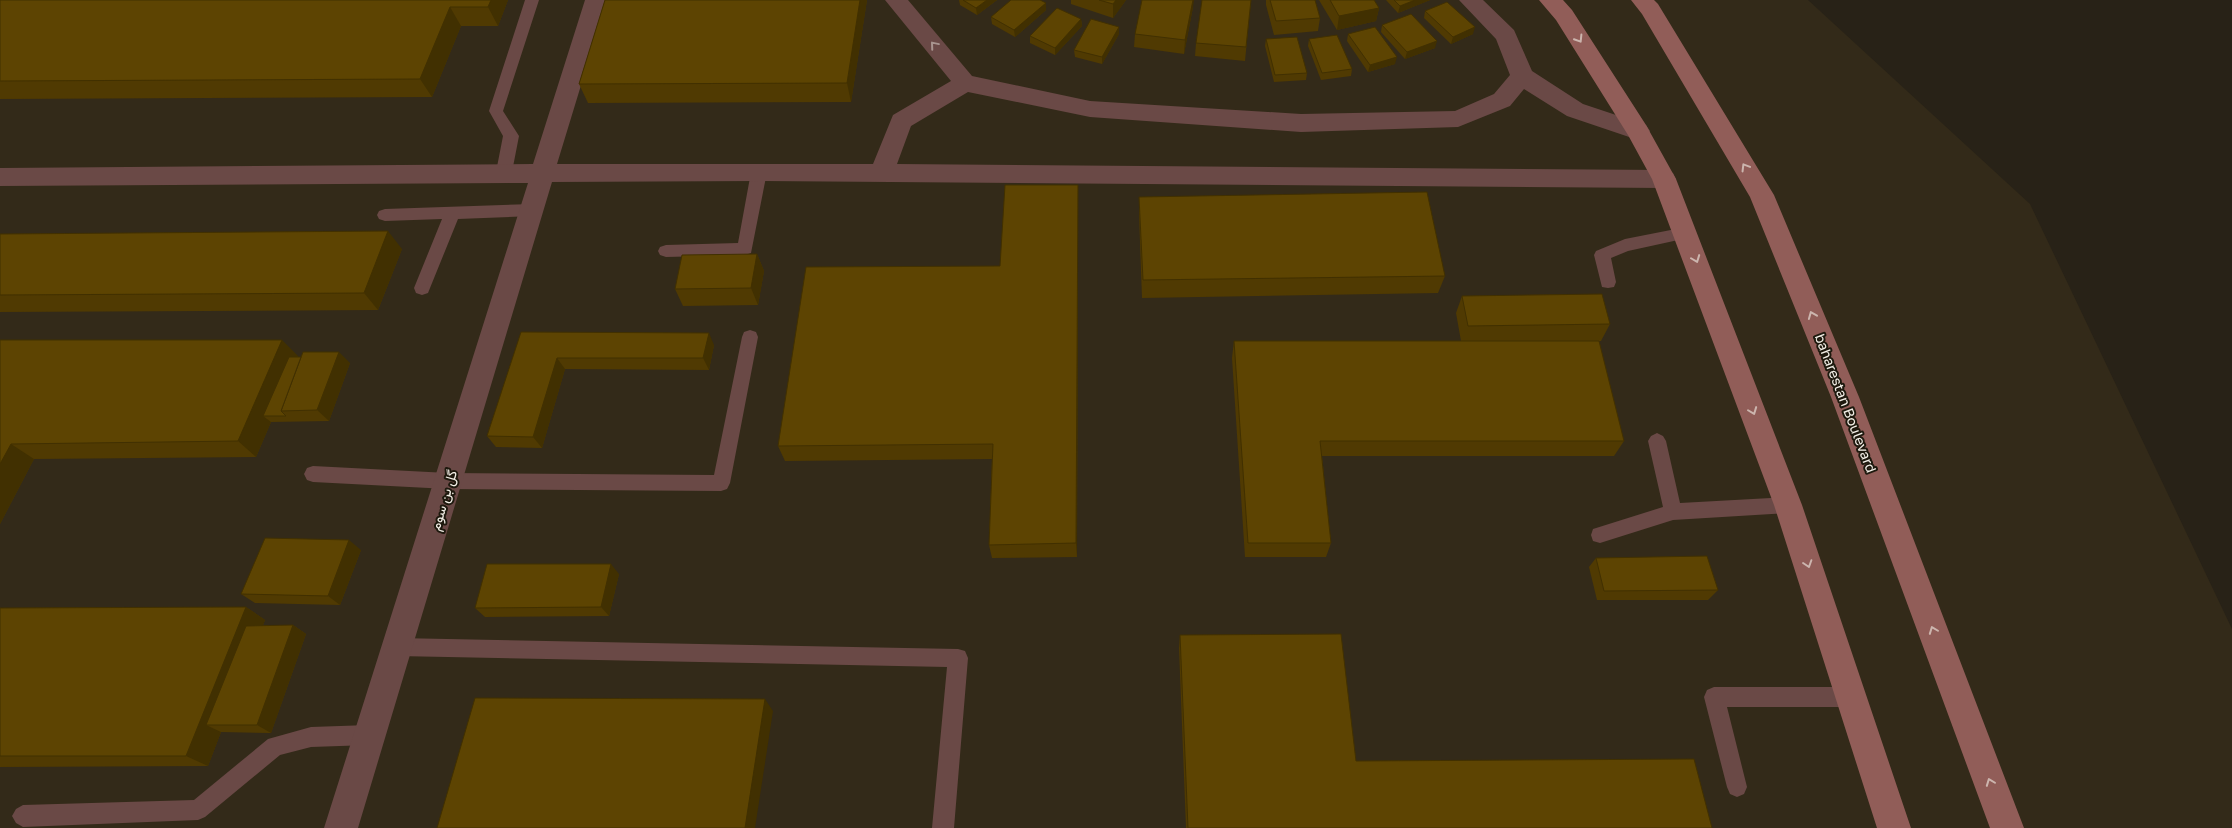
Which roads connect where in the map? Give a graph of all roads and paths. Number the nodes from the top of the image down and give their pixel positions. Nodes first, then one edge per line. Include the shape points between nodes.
1 (532, 0) edge
2 (596, 0) edge
3 (896, 0) edge
4 (1470, 0) edge
5 (1550, 0) edge
6 (1642, 0) edge
7 (1522, 76) junction
8 (965, 82) junction
9 (1638, 131) junction
10 (504, 172) junction
11 (545, 172) junction
12 (759, 172) junction
13 (882, 173) junction
14 (0, 177) edge
15 (1664, 179) junction
16 (533, 210) junction
17 (452, 213) junction
18 (385, 215) dead end
19 (1686, 233) junction
20 (666, 250) dead end
21 (1608, 282) dead end
22 (422, 288) dead end
23 (750, 337) dead end
24 (1657, 441) dead end
25 (313, 474) dead end
26 (448, 481) junction
27 (1788, 505) junction
28 (1672, 512) junction
29 (1600, 535) dead end
30 (397, 647) junction
31 (1852, 697) junction
32 (369, 736) junction
33 (1737, 787) dead end
34 (23, 816) dead end
35 (341, 828) edge
36 (943, 828) edge
37 (1894, 828) edge
38 (2007, 828) edge

1 - 10 lane via 496,111 511,136
2 - 11 street, گل بن سوم
8 -> 3 street
4 - 7 street via 1506,35
5 -> 9 street via 1564,15
38 -> 6 street, baharestan Boulevard via 1845,397 1762,195
7 - 8 street via 1502,100 1458,119 1301,123 1090,109
7 - 9 street via 1575,110
8 - 13 street via 901,121
9 - 15 street
10 - 11 street
10 - 14 street
11 - 12 street
11 - 16 street, گل بن سوم
12 - 13 street
12 - 20 lane via 745,249
13 - 15 street
15 - 19 street
16 - 17 lane
16 - 26 street, گل بن سوم
17 - 18 lane
17 - 22 lane
19 - 21 lane via 1625,245 1602,255
19 -> 27 street
23 - 26 lane via 721,483
24 - 28 lane
25 - 26 lane
26 - 30 street, گل بن سوم
27 - 28 lane
27 -> 31 street
28 - 29 lane
30 - 32 street, گل بن سوم
30 - 36 lane via 958,658
31 - 33 lane via 1714,697
31 - 37 street
32 - 34 lane via 312,737 275,746 198,810
32 - 35 street, گل بن سوم

